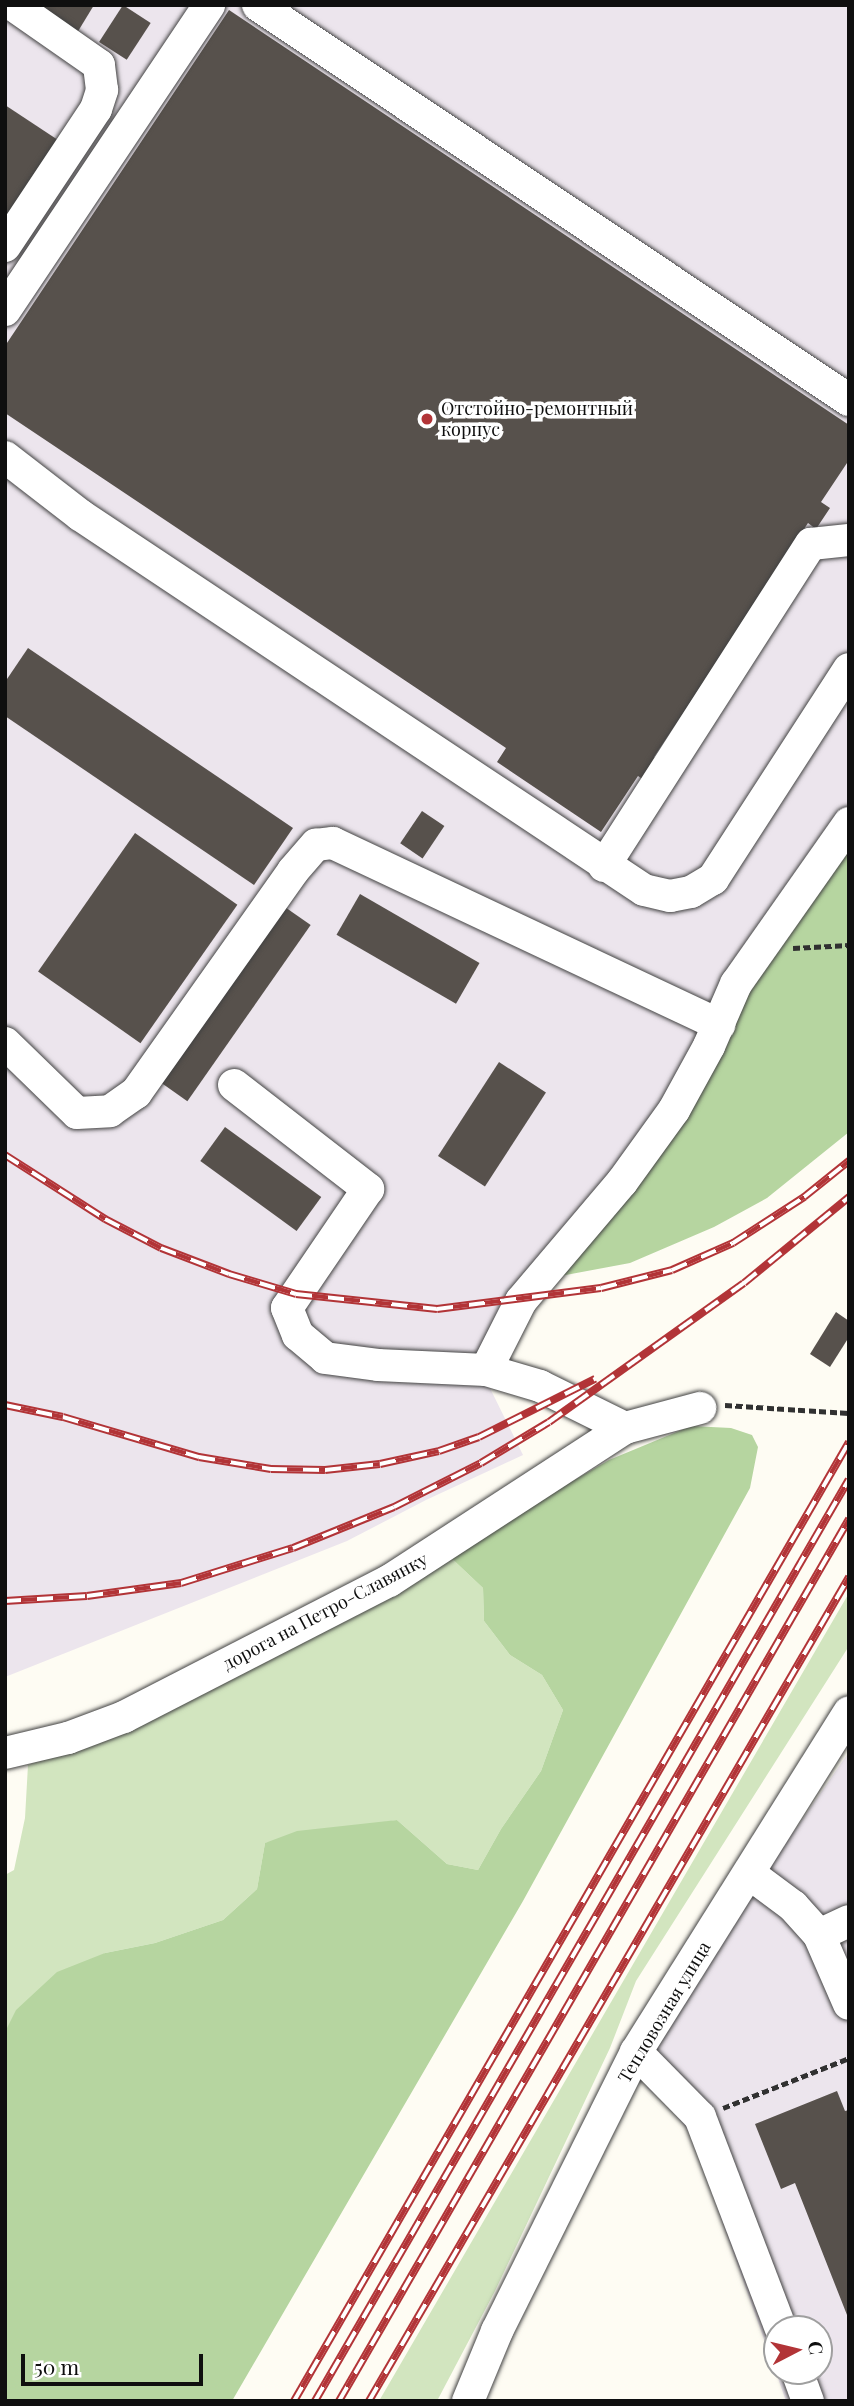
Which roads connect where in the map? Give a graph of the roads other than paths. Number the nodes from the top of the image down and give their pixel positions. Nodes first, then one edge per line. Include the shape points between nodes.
1 (12, 5) edge
2 (209, 5) edge
3 (258, 5) edge
4 (5, 246) edge
5 (5, 310) edge
6 (849, 400) edge
7 (5, 457) edge
8 (849, 540) edge
9 (849, 669) edge
10 (849, 823) edge
11 (604, 866) junction
12 (719, 1025) junction
13 (5, 1043) edge
14 (234, 1085) dead end
15 (486, 1370) junction
16 (712, 1406) road end
17 (625, 1428) junction
18 (849, 1712) edge
19 (5, 1753) edge
20 (750, 1874) junction
21 (849, 1921) edge
22 (819, 1935) junction
23 (849, 2004) edge
24 (636, 2052) junction
25 (776, 2315) edge
26 (468, 2401) edge

1 - 4 street via 99,65 102,90 96,109
2 - 5 street
3 - 6 street
7 - 11 street via 80,515
8 - 11 street via 811,544
9 - 11 street via 713,879 691,892 670,896 644,890
10 - 12 street via 736,984
12 - 13 street via 333,843 316,845 293,871 136,1093 110,1111 77,1113
12 - 15 street via 674,1110 622,1181 521,1301
14 - 15 street via 368,1189 287,1308 298,1335 325,1358
15 - 17 street via 540,1386
16 - 17 street, дорога на Петро-Славянку
17 - 19 street, дорога на Петро-Славянку via 389,1581 124,1717 68,1738
18 - 20 street, Тепловозная улица
20 - 22 street via 793,1906
20 - 24 street, Тепловозная улица
21 - 22 street
22 - 23 street
24 - 25 street via 700,2117
24 - 26 street, Тепловозная улица via 497,2330

